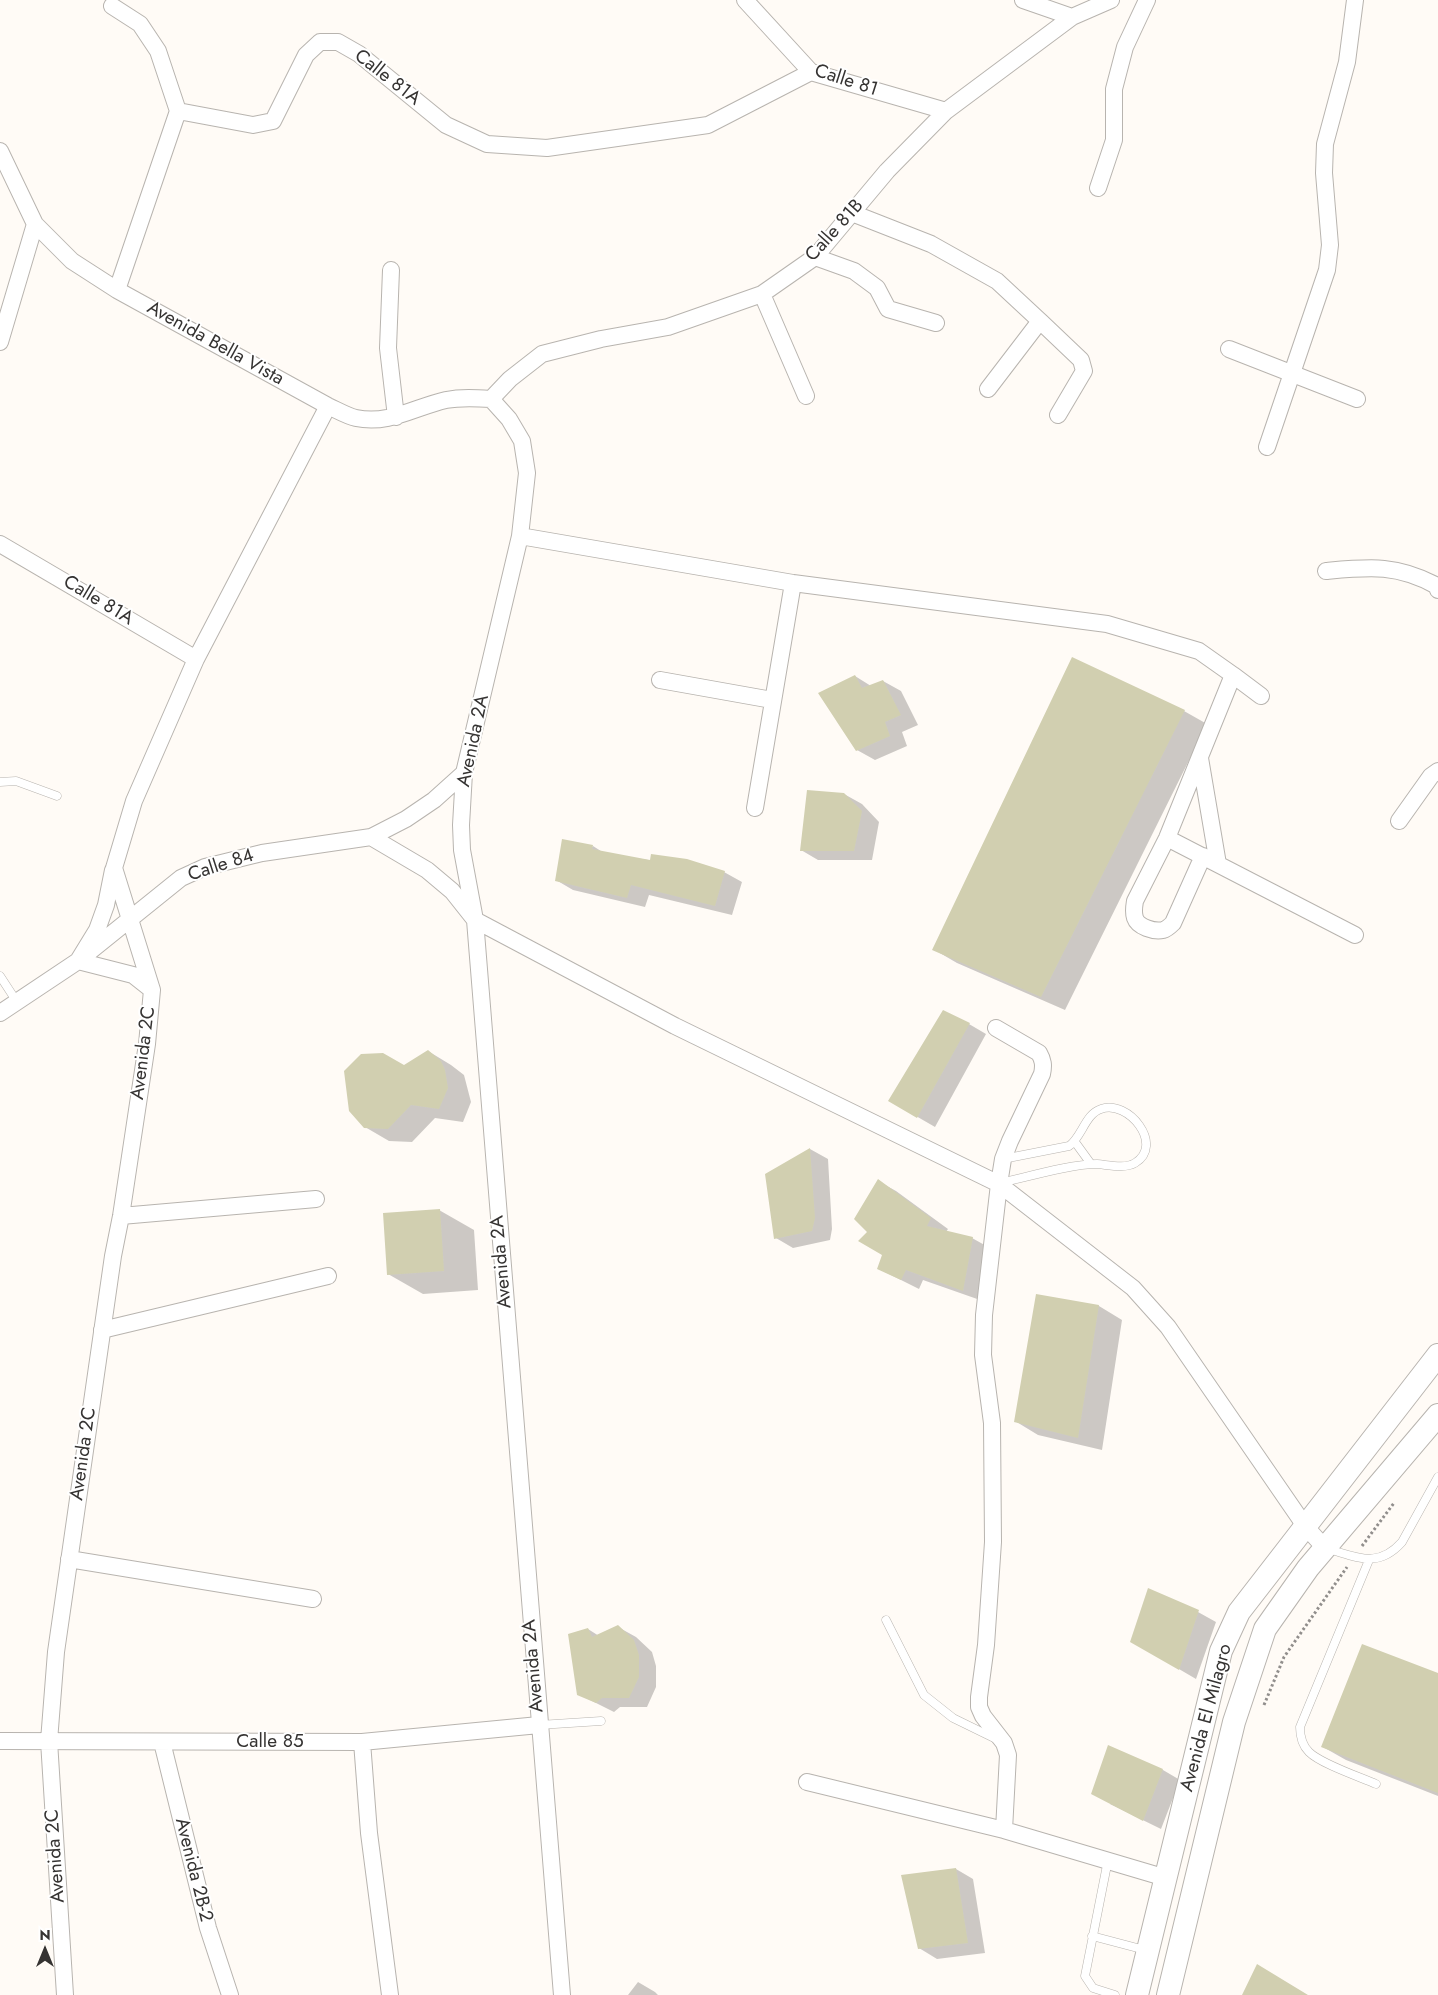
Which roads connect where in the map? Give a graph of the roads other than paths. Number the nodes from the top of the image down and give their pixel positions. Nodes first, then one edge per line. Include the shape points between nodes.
1 (745, 0) edge
2 (1023, 0) edge
3 (1111, 0) edge
4 (1147, 0) edge
5 (1355, 0) edge
6 (112, 6) dead end
7 (1072, 17) junction
8 (811, 72) junction
9 (178, 111) junction
10 (946, 111) junction
11 (0, 151) edge
12 (1098, 188) dead end
13 (852, 212) junction
14 (34, 224) junction
15 (815, 257) junction
16 (390, 270) dead end
17 (118, 290) junction
18 (762, 294) junction
19 (1040, 321) junction
20 (936, 323) dead end
21 (0, 342) edge
22 (1229, 349) dead end
23 (1292, 372) junction
24 (988, 389) dead end
25 (806, 396) dead end
26 (492, 399) junction
27 (1358, 399) dead end
28 (328, 406) junction
29 (1058, 415) dead end
30 (396, 417) junction
31 (1268, 447) dead end
32 (520, 536) junction
33 (0, 544) edge
34 (1326, 572) dead end
35 (793, 584) junction
36 (1438, 590) edge
37 (196, 659) junction
38 (1233, 675) junction
39 (660, 680) dead end
40 (1261, 696) dead end
41 (772, 700) junction
42 (1200, 758) junction
43 (1438, 771) edge
44 (464, 773) junction
45 (0, 782) edge
46 (57, 796) dead end
47 (754, 808) dead end
48 (1399, 821) dead end
49 (371, 837) junction
50 (1168, 838) junction
51 (1203, 856) junction
52 (1218, 864) junction
53 (114, 868) junction
54 (130, 918) junction
55 (475, 920) junction
56 (1355, 935) dead end
57 (78, 961) junction
58 (0, 976) edge
59 (152, 990) junction
60 (17, 1002) junction
61 (0, 1013) edge
62 (996, 1028) dead end
63 (1075, 1142) junction
64 (1004, 1159) junction
65 (1091, 1164) junction
66 (999, 1184) junction
67 (316, 1199) dead end
68 (121, 1216) junction
69 (328, 1276) dead end
70 (102, 1330) junction
71 (1438, 1356) edge
72 (1438, 1414) edge
73 (1438, 1477) edge
74 (1305, 1526) junction
75 (1325, 1548) junction
76 (69, 1560) junction
77 (1369, 1560) junction
78 (313, 1599) dead end
79 (886, 1620) dead end
80 (602, 1721) dead end
81 (539, 1725) junction
82 (0, 1741) edge
83 (49, 1741) junction
84 (162, 1742) junction
85 (362, 1742) junction
86 (1004, 1744) junction
87 (807, 1782) dead end
88 (1376, 1784) dead end
89 (1004, 1830) junction
90 (1108, 1860) junction
91 (1166, 1878) junction
92 (1092, 1936) junction
93 (1148, 1950) junction
94 (65, 1995) edge
95 (230, 1995) edge
96 (390, 1995) edge
97 (562, 1995) edge
98 (1115, 1995) edge
99 (1137, 1995) edge
100 (1168, 1995) edge

1 - 8 street, Calle 81
2 - 7 street
3 - 7 street, Calle 81B
4 - 12 street via 1125,47 1114,89 1114,140
5 - 23 street via 1347,62 1325,144 1330,245 1327,270
6 - 9 street via 140,24 158,51
7 - 10 street, Calle 81B
8 - 9 street, Calle 81A via 708,125 548,148 487,144 446,125 359,54 338,42 320,42 306,55 274,121 253,125
8 - 10 street, Calle 81
9 - 17 street
10 - 13 street, Calle 81B
11 - 14 street, Avenida Bella Vista
13 - 15 street, Calle 81B
13 - 19 street via 931,244 997,282
14 - 17 street, Avenida Bella Vista via 72,261
14 - 21 street
15 - 18 street, Calle 81B
15 - 20 street via 854,271 877,288 888,309
16 - 30 street via 388,348
17 - 28 street, Avenida Bella Vista
18 - 25 street
18 - 26 street, Calle 81B via 668,327 542,354 510,379
19 - 24 street
19 - 29 street via 1084,365 1084,372
22 - 23 street
23 - 27 street
23 - 31 street
26 - 30 street, Avenida Bella Vista via 445,400
26 - 32 street, Avenida 2A via 522,441 527,473
28 - 30 street, Avenida Bella Vista via 356,418 379,420
28 - 37 street
32 - 35 street
32 - 44 street, Avenida 2A
33 - 37 street, Calle 81A
34 - 36 street via 1369,567 1391,569 1418,576 1437,586
35 - 38 street via 1107,624 1199,651
35 - 41 street
37 - 53 street via 134,801
38 - 40 street
38 - 42 street
39 - 41 street
41 - 47 street
42 - 50 street
42 - 52 street
43 - 48 street
44 - 49 street, Calle 84 via 434,800
44 - 55 street, Avenida 2A via 462,850
45 - 46 lane via 16,782
49 - 54 street, Calle 84 via 262,853 205,867 182,878
49 - 55 street via 427,870 452,891
50 - 51 street
50 - 51 street via 1135,901 1135,920 1143,926 1154,931 1165,930 1173,923
51 - 52 street
52 - 56 street
53 - 54 street, Avenida 2C
53 - 57 street via 97,930
54 - 57 street, Calle 84
54 - 59 street, Avenida 2C
55 - 66 street via 675,1026
55 - 81 street, Avenida 2A
57 - 59 street via 133,975
57 - 60 street, Calle 84
58 - 60 lane
59 - 68 street, Avenida 2C
60 - 61 street, Calle 84
62 - 64 street via 1039,1053 1043,1060 1042,1074
63 - 64 lane
63 - 65 lane
63 - 65 lane via 1099,1109 1117,1108 1138,1122 1146,1141 1141,1158 1127,1166
64 - 66 street
65 - 66 lane
66 - 74 street via 1139,1294 1168,1327
66 - 86 street via 982,1355 992,1423 994,1542 979,1707
67 - 68 street
68 - 70 street, Avenida 2C
69 - 70 street
70 - 76 street, Avenida 2C
71 - 74 main road, Avenida El Milagro
72 - 75 main road, Avenida El Milagro
73 - 77 lane via 1402,1542 1394,1551
74 - 75 street
74 - 91 main road, Avenida El Milagro via 1239,1612 1222,1652
75 - 77 lane
75 - 100 main road, Avenida El Milagro via 1265,1629 1234,1722
76 - 78 street
76 - 83 street, Avenida 2C via 56,1652
77 - 88 lane via 1300,1727 1300,1735 1316,1758
79 - 86 lane via 924,1695 953,1718
80 - 81 lane
81 - 85 street, Calle 85
81 - 97 street, Avenida 2A
82 - 83 street, Calle 85
83 - 84 street, Calle 85
83 - 94 street, Avenida 2C
84 - 85 street, Calle 85
84 - 95 street, Avenida 2B-2 via 208,1928
85 - 96 street via 369,1833
86 - 89 street via 1008,1773
87 - 89 street
89 - 90 street
90 - 91 street
90 - 92 lane
91 - 93 main road, Avenida El Milagro
92 - 93 lane
92 - 98 lane via 1085,1976 1094,1988
93 - 99 main road, Avenida El Milagro

